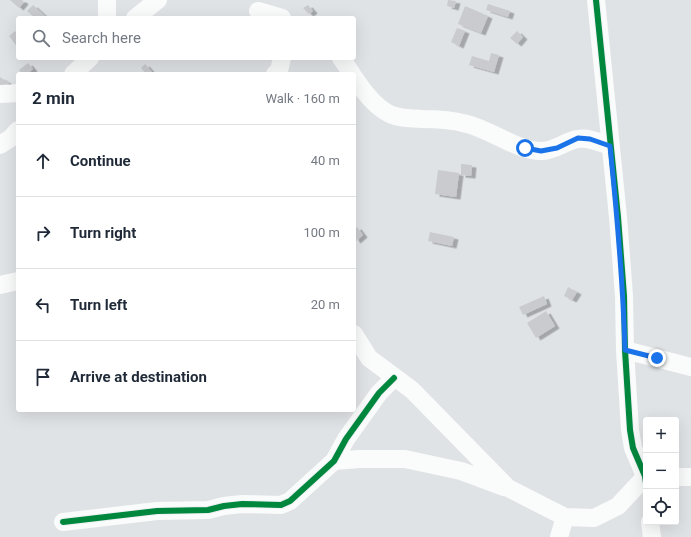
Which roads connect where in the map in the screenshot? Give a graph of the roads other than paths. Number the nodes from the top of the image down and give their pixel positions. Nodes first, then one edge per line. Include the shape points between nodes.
1 (107, 0) edge
2 (158, 0) edge
3 (596, 0) edge
4 (257, 10) edge
5 (107, 16) edge
6 (138, 16) edge
7 (276, 16) edge
8 (88, 60) edge
9 (282, 60) edge
10 (342, 60) edge
11 (75, 72) edge
12 (278, 72) edge
13 (351, 72) edge
14 (356, 80) edge
15 (16, 93) edge
16 (0, 94) edge
17 (16, 132) edge
18 (0, 146) edge
19 (610, 146) junction
20 (16, 281) edge
21 (0, 285) edge
22 (356, 337) edge
23 (625, 350) junction
24 (691, 367) edge
25 (394, 378) junction
26 (334, 461) junction
27 (643, 472) edge
28 (679, 477) edge
29 (691, 477) edge
30 (643, 482) edge
31 (508, 488) junction
32 (565, 517) junction
33 (63, 522) dead end
34 (650, 525) edge
35 (559, 537) edge
36 (652, 537) edge

1 - 5 street
2 - 6 street
3 - 19 street
4 - 7 street
8 - 11 street
9 - 12 street
10 - 13 street
14 - 19 street via 369,98 391,115 405,119 466,123 525,148 541,151 557,148 578,138
15 - 16 street
17 - 18 street
19 - 23 street via 624,296
20 - 21 street
22 - 25 street via 369,358
23 - 24 street
23 - 27 street via 630,430 633,448
25 - 26 street via 379,393 346,439
25 - 31 street via 412,390
26 - 31 street via 405,458 461,471
26 - 33 street via 290,501 281,505 242,504 208,510 157,511
28 - 29 street
30 - 32 street via 618,506 594,518
31 - 32 street
32 - 35 street
34 - 36 street

